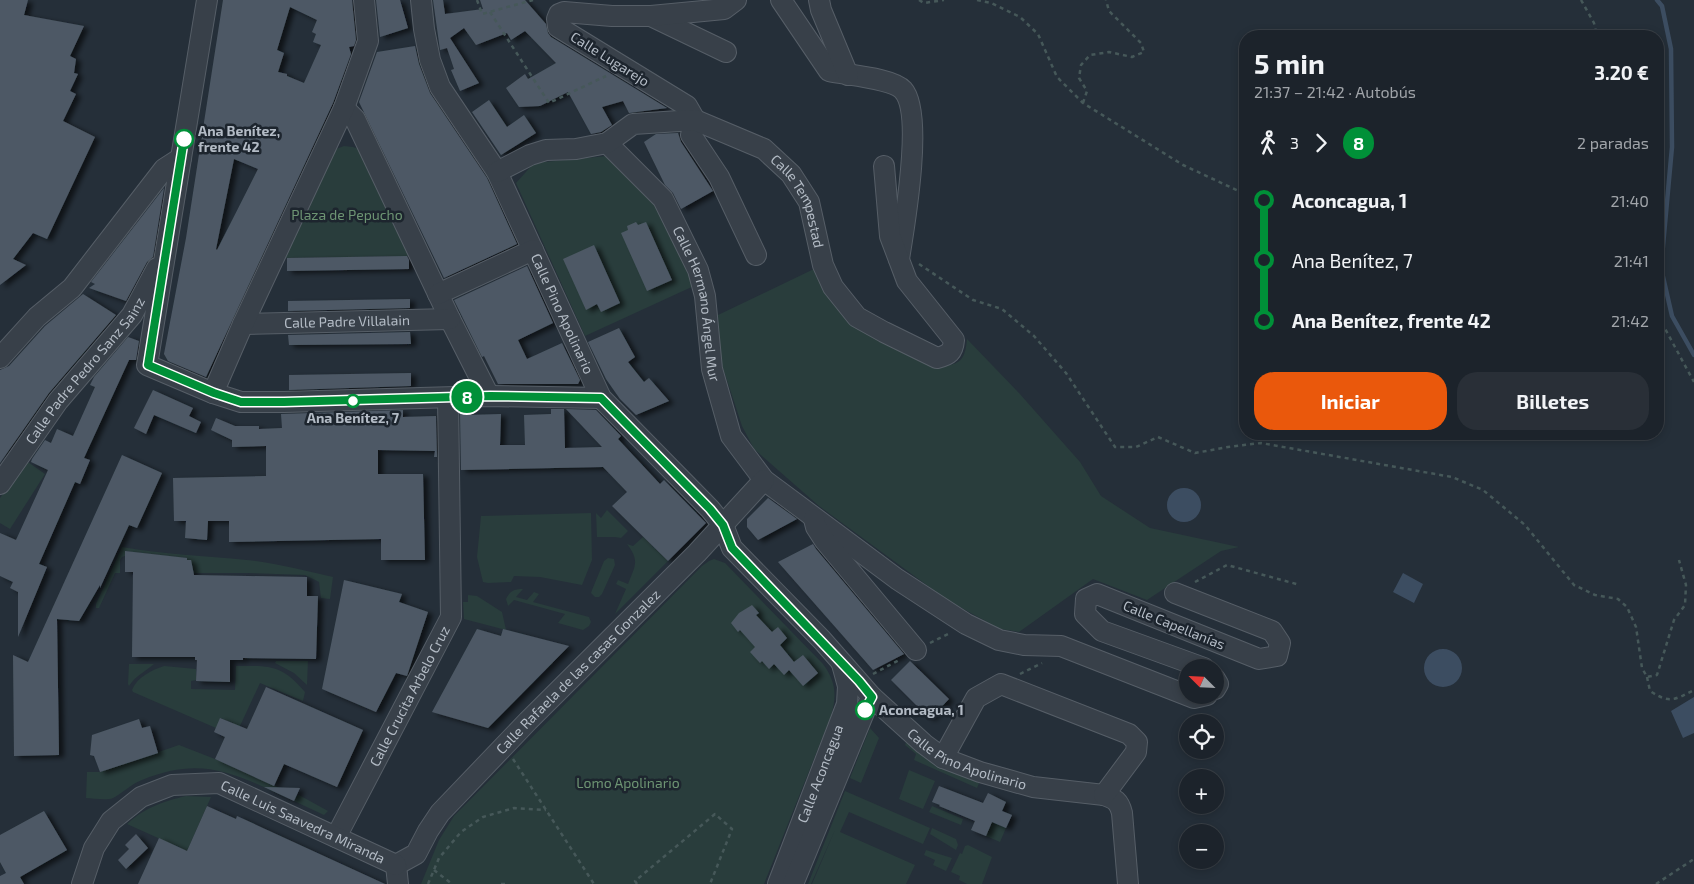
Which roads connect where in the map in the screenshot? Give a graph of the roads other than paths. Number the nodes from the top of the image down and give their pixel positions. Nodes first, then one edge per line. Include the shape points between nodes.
1 (207, 0) edge
2 (364, 0) edge
3 (420, 0) edge
4 (736, 0) edge
5 (781, 0) edge
6 (819, 0) edge
7 (652, 16) junction
8 (726, 52) dead end
9 (848, 75) junction
10 (344, 108) junction
11 (695, 120) junction
12 (607, 143) junction
13 (181, 158) junction
14 (884, 166) dead end
15 (497, 172) junction
16 (533, 250) junction
17 (165, 253) junction
18 (756, 255) dead end
19 (899, 259) junction
20 (438, 294) junction
21 (450, 320) junction
22 (243, 324) junction
23 (0, 358) edge
24 (214, 393) junction
25 (490, 396) junction
26 (448, 398) junction
27 (601, 398) junction
28 (764, 480) junction
29 (0, 484) edge
30 (812, 515) junction
31 (723, 525) junction
32 (1175, 593) dead end
33 (916, 650) dead end
34 (1179, 659) edge
35 (841, 662) junction
36 (1179, 692) edge
37 (872, 697) junction
38 (943, 758) junction
39 (1104, 795) junction
40 (336, 837) junction
41 (397, 875) edge
42 (82, 884) edge
43 (778, 884) edge
44 (793, 884) edge
45 (1128, 884) edge

1 - 13 street
2 - 10 street via 368,41
3 - 15 street, Calle Pino Apolinario via 430,60 440,87
4 - 7 street, Calle Lugarejo via 724,9
5 - 9 street via 830,71
6 - 9 street
7 - 8 street
7 - 11 street, Calle Lugarejo via 564,12 557,19 558,28 687,106
9 - 19 street via 885,81 903,90 911,107 913,132
10 - 20 street via 355,119
10 - 22 street
11 - 12 street, Calle Tempestad via 633,124
11 - 18 street via 692,135 719,177
11 - 19 street, Calle Tempestad via 764,149 791,174 809,202 823,265 833,287 857,317 937,358 946,356 953,350 954,340 907,281
12 - 15 street, Calle Tempestad via 530,154
12 - 28 street, Calle Hermano Ángel Mur via 662,199 698,270 705,296 712,369 732,436
13 - 17 street
13 - 23 street via 164,169 72,288 37,317
14 - 19 street, Calle Tempestad via 890,236
15 - 16 street, Calle Pino Apolinario
16 - 20 street
16 - 27 street, Calle Pino Apolinario
17 - 24 street via 148,365
17 - 29 street, Calle Padre Pedro Sanz Sainz via 132,315 58,401
20 - 21 street
21 - 22 street, Calle Padre Villalain
21 - 25 street
22 - 24 street
24 - 26 street via 241,402
25 - 26 street
25 - 27 street
26 - 40 street, Calle Crucita Arbelo Cruz via 451,617
27 - 31 street, Calle Pino Apolinario
28 - 30 street
28 - 31 street, Calle Rafaela de las casas Gonzalez
30 - 33 street via 825,541
30 - 36 street via 897,579 966,624 999,640 1024,645 1061,646
31 - 35 street, Calle Pino Apolinario via 732,548
31 - 41 street, Calle Rafaela de las casas Gonzalez via 440,813 416,854
32 - 34 street, Calle Capellanías via 1272,631 1280,643 1277,656 1259,659 1097,594 1086,599 1085,614 1102,631
35 - 37 street, Calle Pino Apolinario
35 - 43 street, Calle Aconcagua via 848,686 847,704
37 - 38 street, Calle Pino Apolinario via 895,725
37 - 44 street, Calle Aconcagua
38 - 39 street, Calle Pino Apolinario via 1033,787
38 - 39 street via 976,698 1001,684 1130,734 1136,742 1136,752
39 - 45 street via 1120,805
40 - 41 street, Calle Luis Saavedra Miranda
40 - 42 street, Calle Luis Saavedra Miranda via 219,783 172,785 142,797 111,821 94,848

